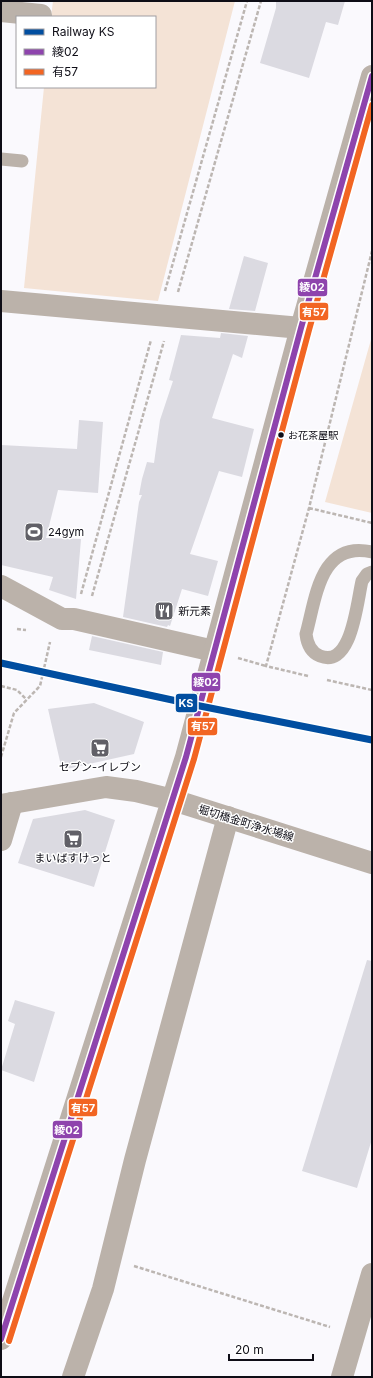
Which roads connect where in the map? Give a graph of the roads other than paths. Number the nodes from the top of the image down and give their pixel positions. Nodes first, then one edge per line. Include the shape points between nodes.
1 (1, 11) edge
2 (41, 15) dead end
3 (372, 76) edge
4 (1, 159) edge
5 (22, 161) dead end
6 (1, 301) edge
7 (301, 328) junction
8 (372, 552) edge
9 (372, 572) edge
10 (1, 586) edge
11 (214, 651) junction
12 (173, 800) junction
13 (6, 804) edge
14 (228, 817) junction
15 (1, 840) edge
16 (372, 863) edge
17 (372, 1274) edge
18 (1, 1339) edge
19 (73, 1377) edge
20 (342, 1377) edge

1 - 2 street
3 - 7 street
4 - 5 lane
6 - 7 street
7 - 11 street
8 - 9 lane via 362,549 350,550 329,563 323,574 306,634 307,643 319,656 330,658 341,652 348,642 362,581
10 - 11 street via 62,619 74,619
11 - 12 street
12 - 13 street, 堀切橋金町浄水場線 via 106,787
12 - 14 street, 堀切橋金町浄水場線
12 - 18 street
13 - 15 street
14 - 16 street, 堀切橋金町浄水場線
14 - 19 street via 135,1160 103,1289
17 - 20 street

